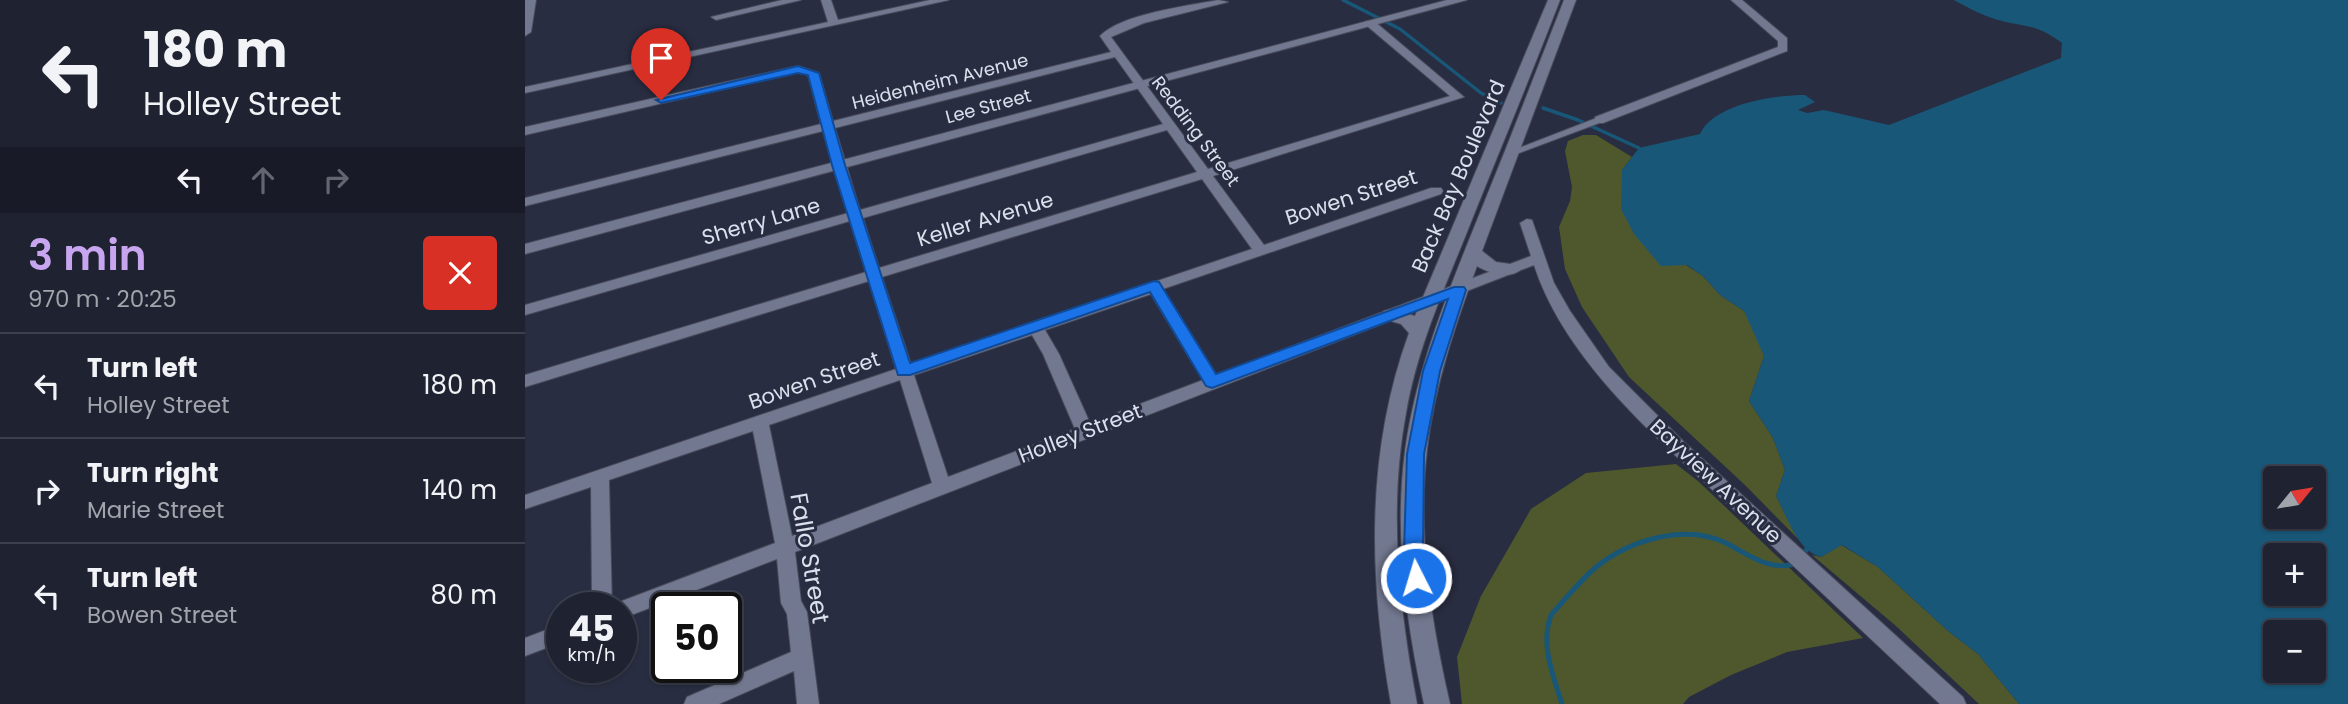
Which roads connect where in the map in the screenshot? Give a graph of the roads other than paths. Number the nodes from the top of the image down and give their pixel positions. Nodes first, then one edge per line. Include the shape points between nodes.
1 (530, 0) edge
2 (796, 0) edge
3 (826, 0) edge
4 (944, 0) edge
5 (1461, 0) edge
6 (1554, 0) edge
7 (1570, 0) edge
8 (1736, 0) edge
9 (1223, 2) dead end
10 (716, 17) dead end
11 (834, 23) junction
12 (1373, 23) junction
13 (525, 32) edge
14 (1118, 53) junction
15 (1139, 86) junction
16 (525, 90) edge
17 (1599, 120) joint
18 (1169, 126) junction
19 (828, 127) junction
20 (525, 131) edge
21 (1511, 153) junction
22 (839, 165) junction
23 (1205, 174) junction
24 (1436, 191) dead end
25 (525, 202) edge
26 (856, 216) junction
27 (1527, 223) dead end
28 (525, 249) edge
29 (1259, 250) junction
30 (1474, 252) junction
31 (1539, 258) junction
32 (1512, 269) junction
33 (875, 274) junction
34 (1154, 285) junction
35 (1459, 290) junction
36 (1431, 300) junction
37 (525, 310) edge
38 (1391, 315) junction
39 (1035, 327) junction
40 (1419, 332) junction
41 (904, 371) junction
42 (525, 382) edge
43 (1212, 382) junction
44 (760, 421) junction
45 (1085, 431) junction
46 (600, 477) junction
47 (942, 486) junction
48 (525, 502) edge
49 (785, 548) junction
50 (603, 592) edge
51 (637, 604) edge
52 (546, 639) edge
53 (525, 647) edge
54 (803, 657) junction
55 (695, 704) edge
56 (808, 704) edge
57 (1404, 704) edge
58 (1437, 704) edge
59 (1955, 704) edge

1 - 13 main road
2 - 10 street
3 - 11 street
4 - 11 street
5 - 12 main road, Lee Street
6 - 36 main road, Back Bay Boulevard
7 - 21 main road, Back Bay Boulevard
8 - 17 street via 1774,31 1784,46 1774,55
9 - 14 street, Redding Street via 1105,34
11 - 16 street
12 - 15 main road, Lee Street
12 - 23 street, Keller Avenue via 1458,97
14 - 15 street, Redding Street
14 - 19 street, Heidenheim Avenue
15 - 18 street, Redding Street
15 - 22 street, Lee Street
17 - 21 street
18 - 23 street, Redding Street
18 - 26 street, Sherry Lane
19 - 20 street via 813,73 798,69
19 - 22 street
19 - 25 street, Heidenheim Avenue
21 - 30 main road, Back Bay Boulevard
22 - 26 street
22 - 28 street, Lee Street
23 - 29 street, Redding Street
23 - 33 street, Keller Avenue
24 - 29 street, Bowen Street
26 - 33 street
26 - 37 street, Sherry Lane
27 - 31 street, Bayview Avenue
29 - 34 street, Bowen Street
30 - 32 main road via 1493,269
30 - 35 main road, Back Bay Boulevard
31 - 32 street, Holley Street
31 - 59 street, Bayview Avenue via 1563,313 1603,371 1678,447
32 - 35 street, Holley Street
33 - 41 street
33 - 42 street, Keller Avenue
34 - 39 street, Bowen Street
34 - 43 street
35 - 36 street, Holley Street
35 - 58 main road, Back Bay Boulevard via 1431,371 1416,454 1413,551 1424,647
36 - 38 street, Holley Street
36 - 40 main road, Back Bay Boulevard
38 - 40 main road via 1407,319
38 - 43 street, Holley Street
39 - 41 street, Bowen Street
39 - 45 street
40 - 57 main road, Back Bay Boulevard via 1395,412 1386,503 1395,660
41 - 44 street, Bowen Street
41 - 47 street
43 - 45 street, Holley Street
44 - 46 street, Bowen Street
44 - 49 street, Fallo Street
45 - 47 street, Holley Street
46 - 48 street, Bowen Street
46 - 50 street
47 - 49 street, Holley Street
49 - 51 street, Holley Street
49 - 54 street, Fallo Street via 790,603 797,612
52 - 53 street
54 - 55 street
54 - 56 street, Fallo Street

